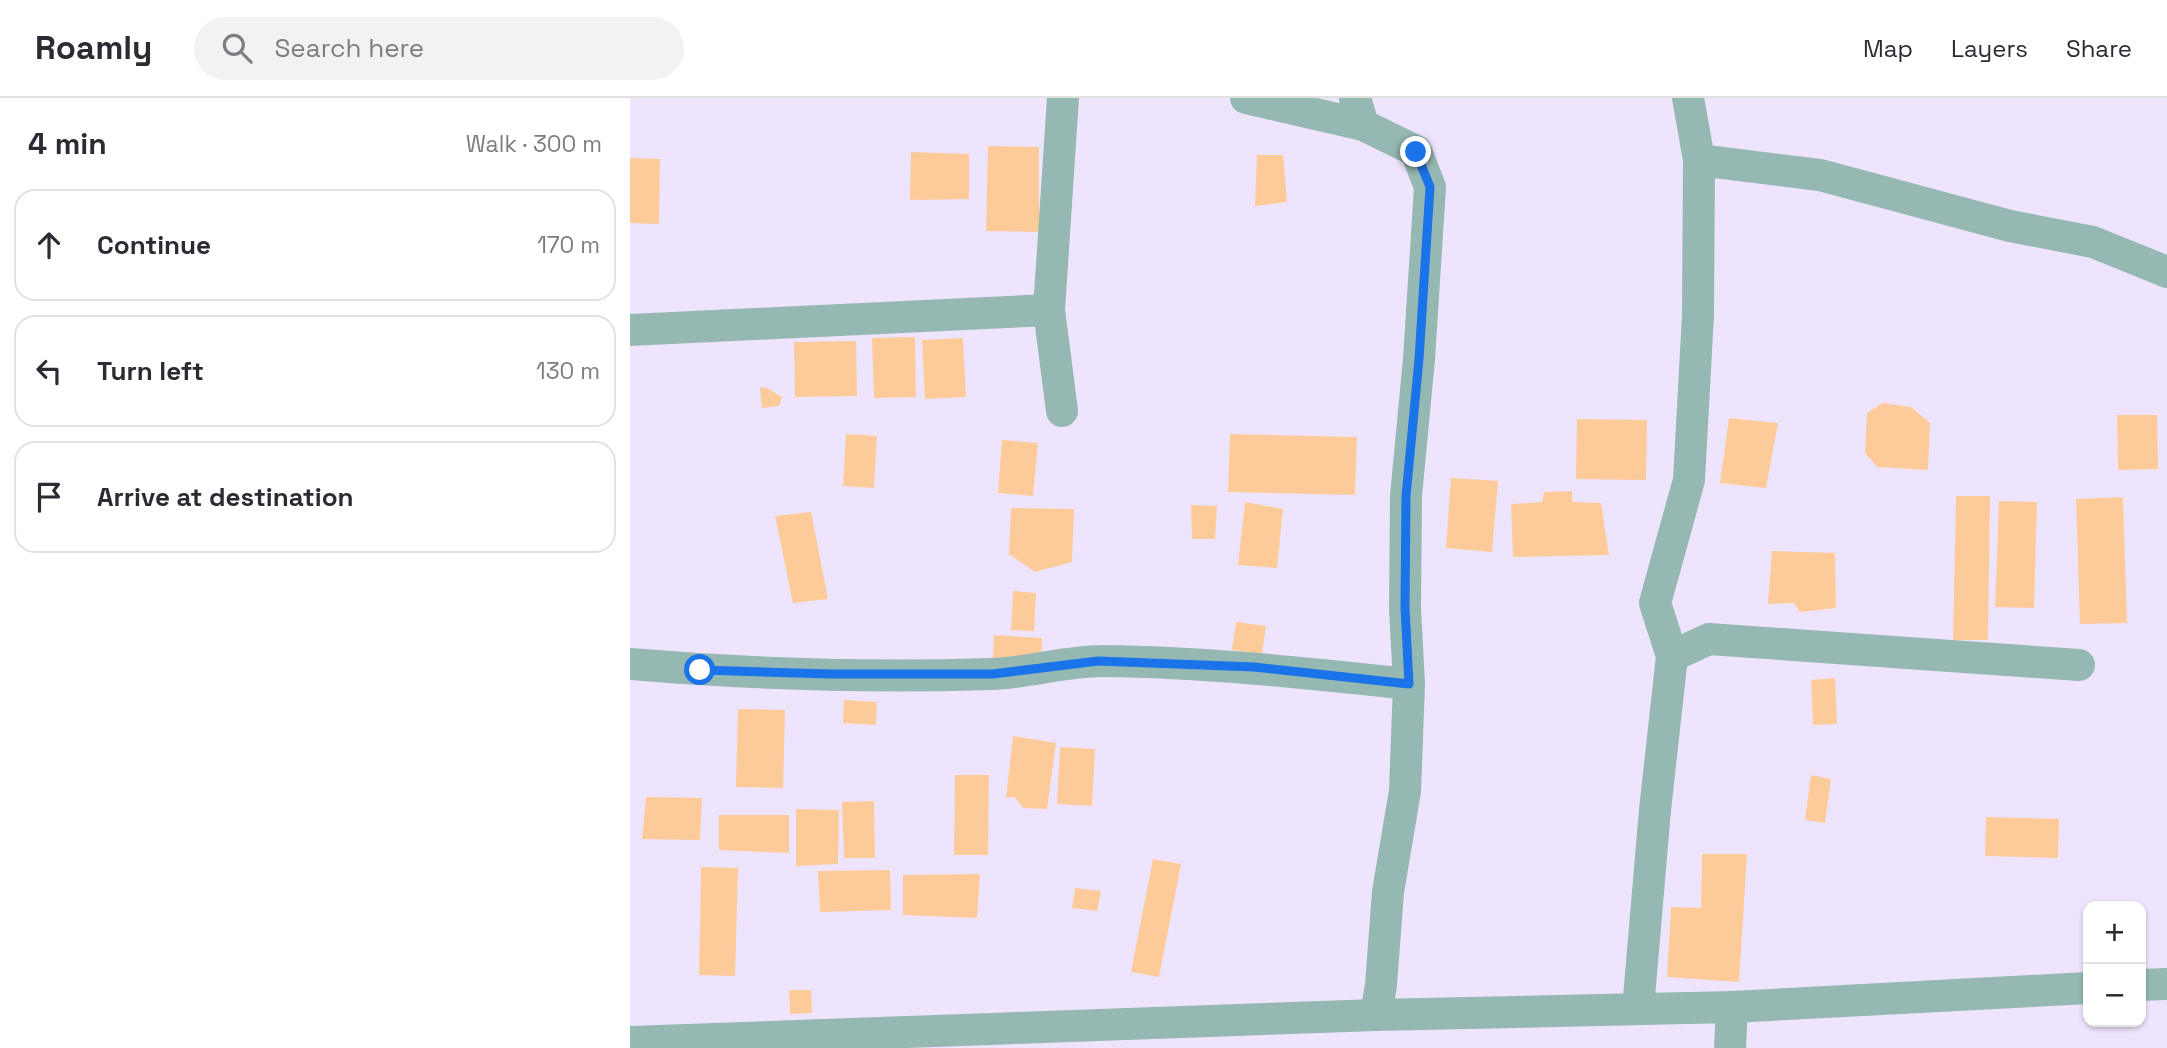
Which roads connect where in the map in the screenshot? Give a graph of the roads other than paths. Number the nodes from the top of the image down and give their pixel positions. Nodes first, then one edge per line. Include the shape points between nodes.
1 (1063, 98) edge
2 (1246, 98) edge
3 (1688, 98) edge
4 (1359, 111) edge
5 (1699, 160) junction
6 (2167, 272) edge
7 (1049, 310) junction
8 (630, 330) edge
9 (1062, 411) dead end
10 (1672, 656) junction
11 (630, 664) edge
12 (2079, 665) dead end
13 (1409, 684) junction
14 (2167, 984) edge
15 (2146, 985) edge
16 (2083, 988) edge
17 (1732, 1007) junction
18 (1638, 1009) junction
19 (1376, 1015) junction
20 (630, 1042) edge
21 (1730, 1048) edge

1 - 7 street
2 - 4 street
3 - 5 street
4 - 13 street via 1416,152 1430,187 1406,496
5 - 6 street via 1820,175 2010,226 2093,242
5 - 10 street via 1698,315 1689,480 1655,603
7 - 8 street
7 - 9 street
10 - 12 street via 1709,639
10 - 18 street
11 - 13 street via 831,674 993,674 1098,661 1254,667
13 - 19 street via 1405,791 1388,892
14 - 15 street
16 - 17 street
17 - 18 street
17 - 21 street
18 - 19 street
19 - 20 street

